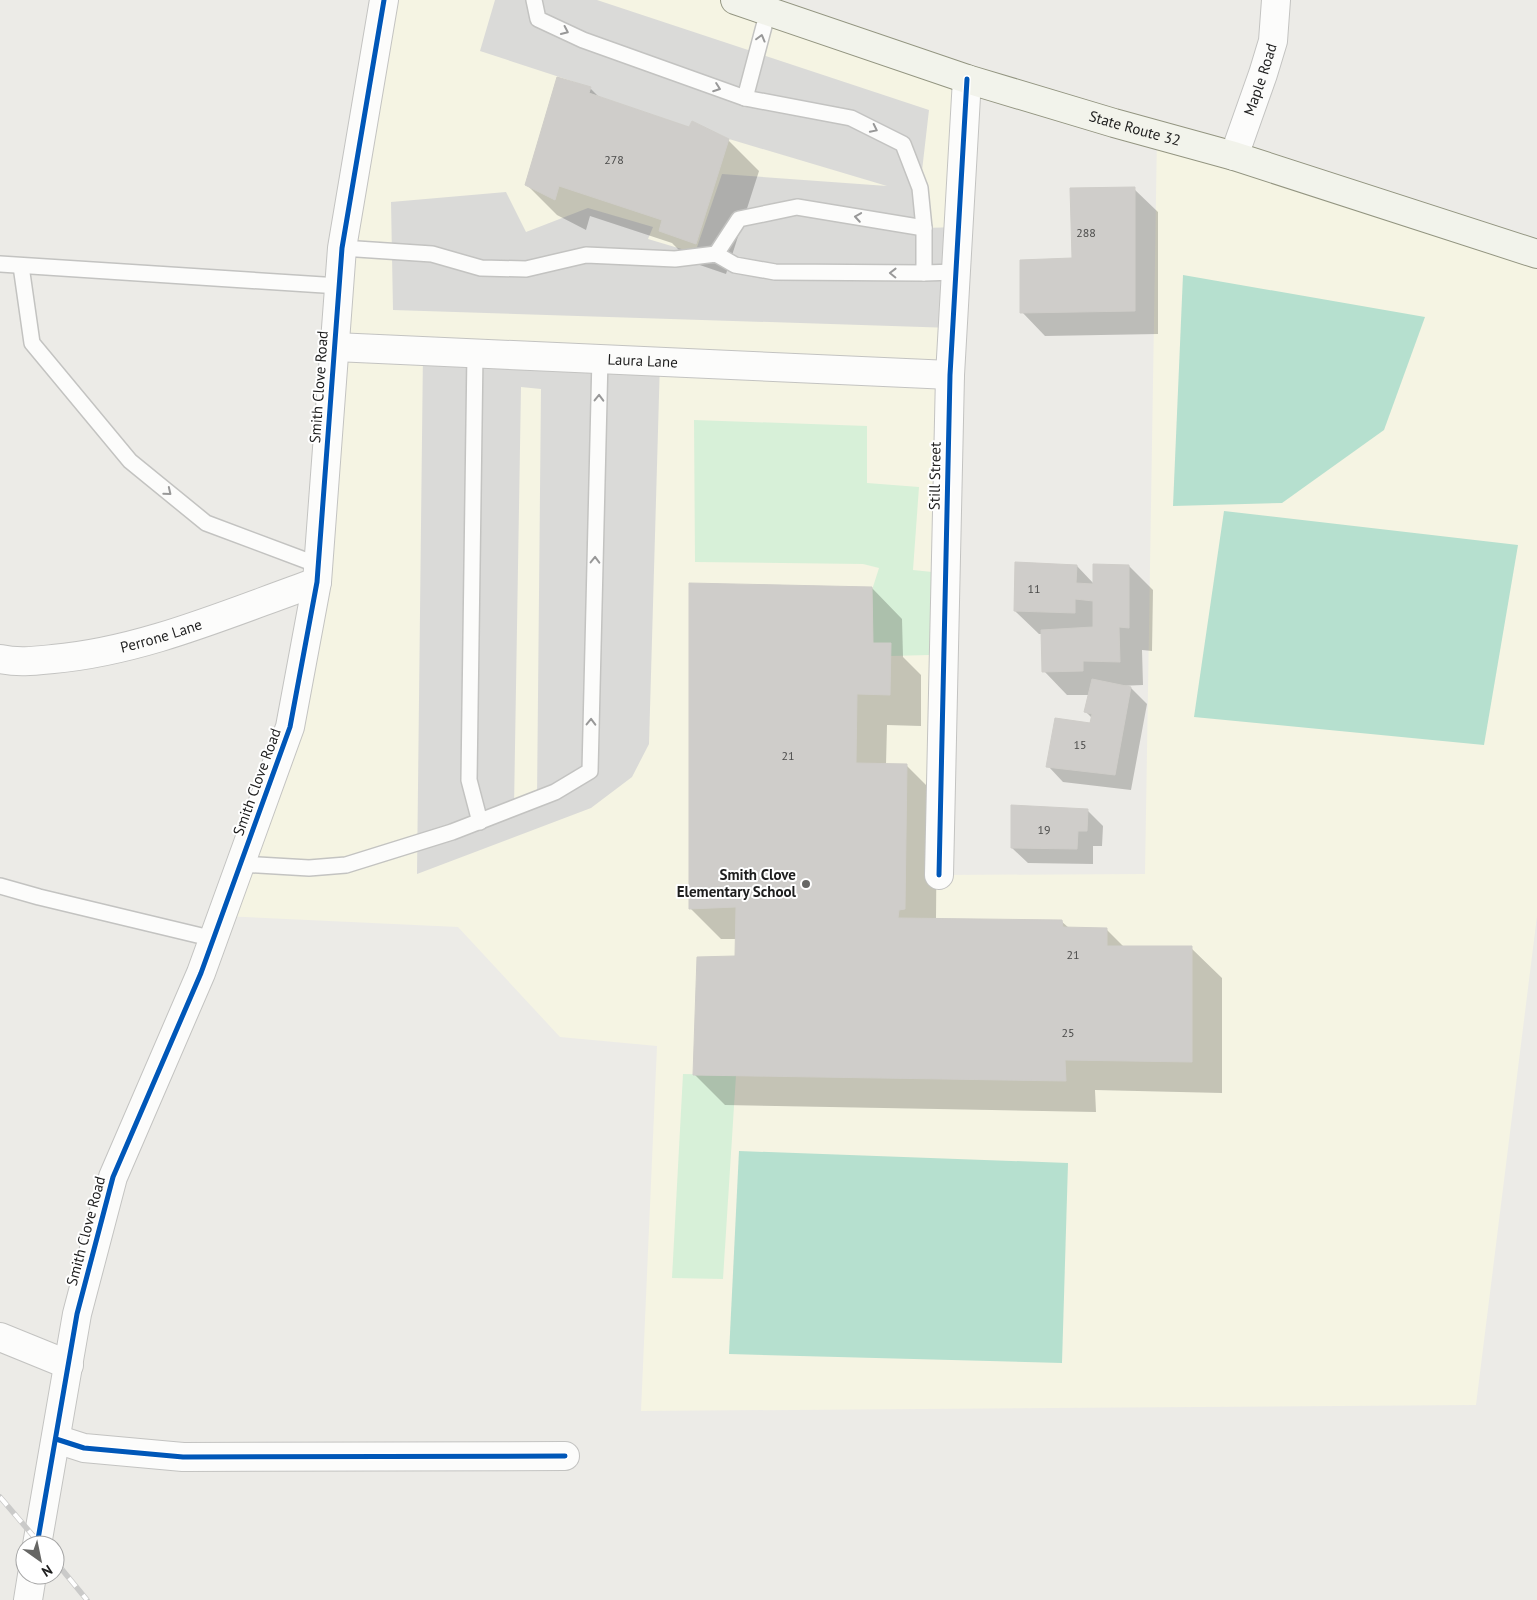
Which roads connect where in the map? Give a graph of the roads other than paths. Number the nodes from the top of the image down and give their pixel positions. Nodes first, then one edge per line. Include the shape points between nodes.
1 (384, 0) edge
2 (534, 0) edge
3 (735, 0) edge
4 (1276, 0) edge
5 (768, 11) junction
6 (967, 79) junction
7 (745, 98) junction
8 (1234, 156) junction
9 (924, 228) junction
10 (342, 248) junction
11 (716, 254) junction
12 (1537, 254) edge
13 (0, 264) edge
14 (20, 266) junction
15 (956, 272) junction
16 (924, 273) junction
17 (339, 286) junction
18 (335, 347) junction
19 (474, 353) junction
20 (600, 358) junction
21 (950, 375) junction
22 (318, 574) junction
23 (0, 659) edge
24 (480, 822) junction
25 (241, 864) junction
26 (939, 875) dead end
27 (0, 886) edge
28 (214, 939) junction
29 (0, 1337) edge
30 (68, 1366) junction
31 (56, 1440) junction
32 (565, 1456) dead end
33 (40, 1535) edge
34 (30, 1585) edge
35 (28, 1600) edge

1 - 10 street, Smith Clove Road
2 -> 7 lane via 538,19 574,36
3 - 5 main road, State Route 32
4 - 8 street, Maple Road via 1272,41 1264,74
5 - 6 main road, State Route 32
7 -> 5 lane
6 - 8 main road, State Route 32
6 - 15 street, Still Street
7 -> 9 lane via 851,118 904,144 918,182
8 - 12 main road, State Route 32
9 -> 11 lane via 797,207 739,219
9 - 16 lane
10 - 11 lane via 432,254 481,268 508,269 526,269 586,255 676,260
10 - 17 street, Smith Clove Road
16 -> 11 lane via 774,272 735,265
13 - 14 lane
14 - 17 lane
14 -> 22 lane via 32,343 130,461 206,523
15 - 16 lane
15 - 21 street, Still Street
17 - 18 street, Smith Clove Road
18 - 19 street, Laura Lane
18 - 22 street, Smith Clove Road
19 - 20 street, Laura Lane
19 - 24 lane via 469,780
20 - 21 street, Laura Lane
24 -> 20 lane via 555,792 590,771
21 - 26 street, Still Street
22 - 23 street, Perrone Lane via 149,640 87,656 17,662
22 - 25 street, Smith Clove Road via 290,727
24 - 25 lane via 346,865 309,868
25 - 28 street, Smith Clove Road
27 - 28 lane
28 - 30 street, Smith Clove Road via 113,1177 77,1314
29 - 30 street
30 - 31 street, Smith Clove Road
31 - 32 street via 84,1448 183,1457
31 - 33 street, Smith Clove Road
34 - 35 street

